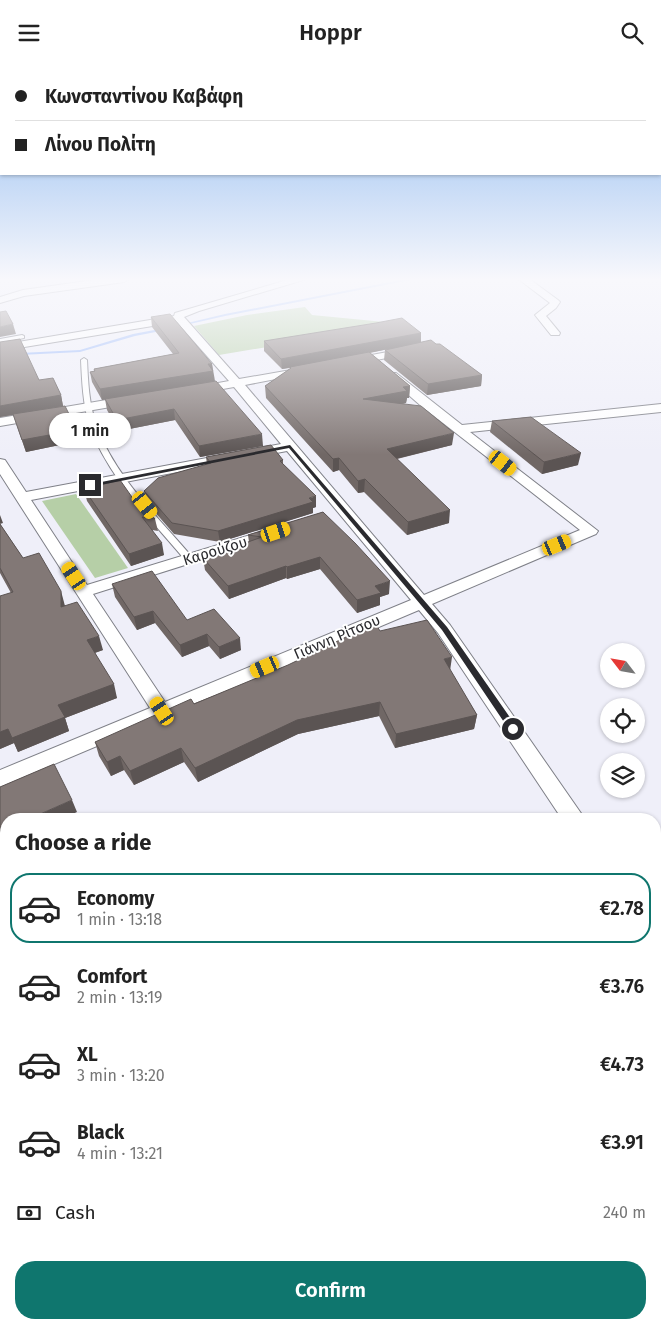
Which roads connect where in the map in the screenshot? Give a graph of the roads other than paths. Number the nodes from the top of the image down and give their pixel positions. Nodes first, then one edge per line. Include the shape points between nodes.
1 (22, 337) dead end
2 (78, 337) edge
3 (196, 337) edge
4 (0, 341) edge
5 (425, 347) edge
6 (0, 348) edge
7 (372, 358) junction
8 (84, 360) dead end
9 (237, 383) junction
10 (181, 392) edge
11 (144, 398) edge
12 (88, 407) junction
13 (661, 408) edge
14 (0, 422) edge
15 (459, 429) junction
16 (290, 447) junction
17 (0, 463) edge
18 (123, 479) junction
19 (22, 497) junction
20 (345, 510) junction
21 (326, 516) edge
22 (290, 527) edge
23 (189, 559) junction
24 (84, 591) junction
25 (421, 602) junction
26 (162, 711) junction
27 (0, 779) edge
28 (570, 813) edge

1 - 4 lane
2 - 6 street
3 - 9 street
5 - 7 street
7 - 9 street
7 - 15 street
8 - 12 lane
9 - 10 street
9 - 16 street
11 - 12 street
12 - 14 street
12 - 18 lane via 97,437
13 - 15 street
15 - 25 street, Γιάννη Ρίτσου via 591,531
16 - 18 street
16 - 20 street
17 - 19 street
18 - 19 street
18 - 23 lane
19 - 24 street
20 - 21 street
20 - 25 street
22 - 23 street, Καρούζου
23 - 24 street, Καρούζου
24 - 26 street
25 - 26 street, Γιάννη Ρίτσου
25 - 28 street via 459,647
26 - 27 street, Γιάννη Ρίτσου

